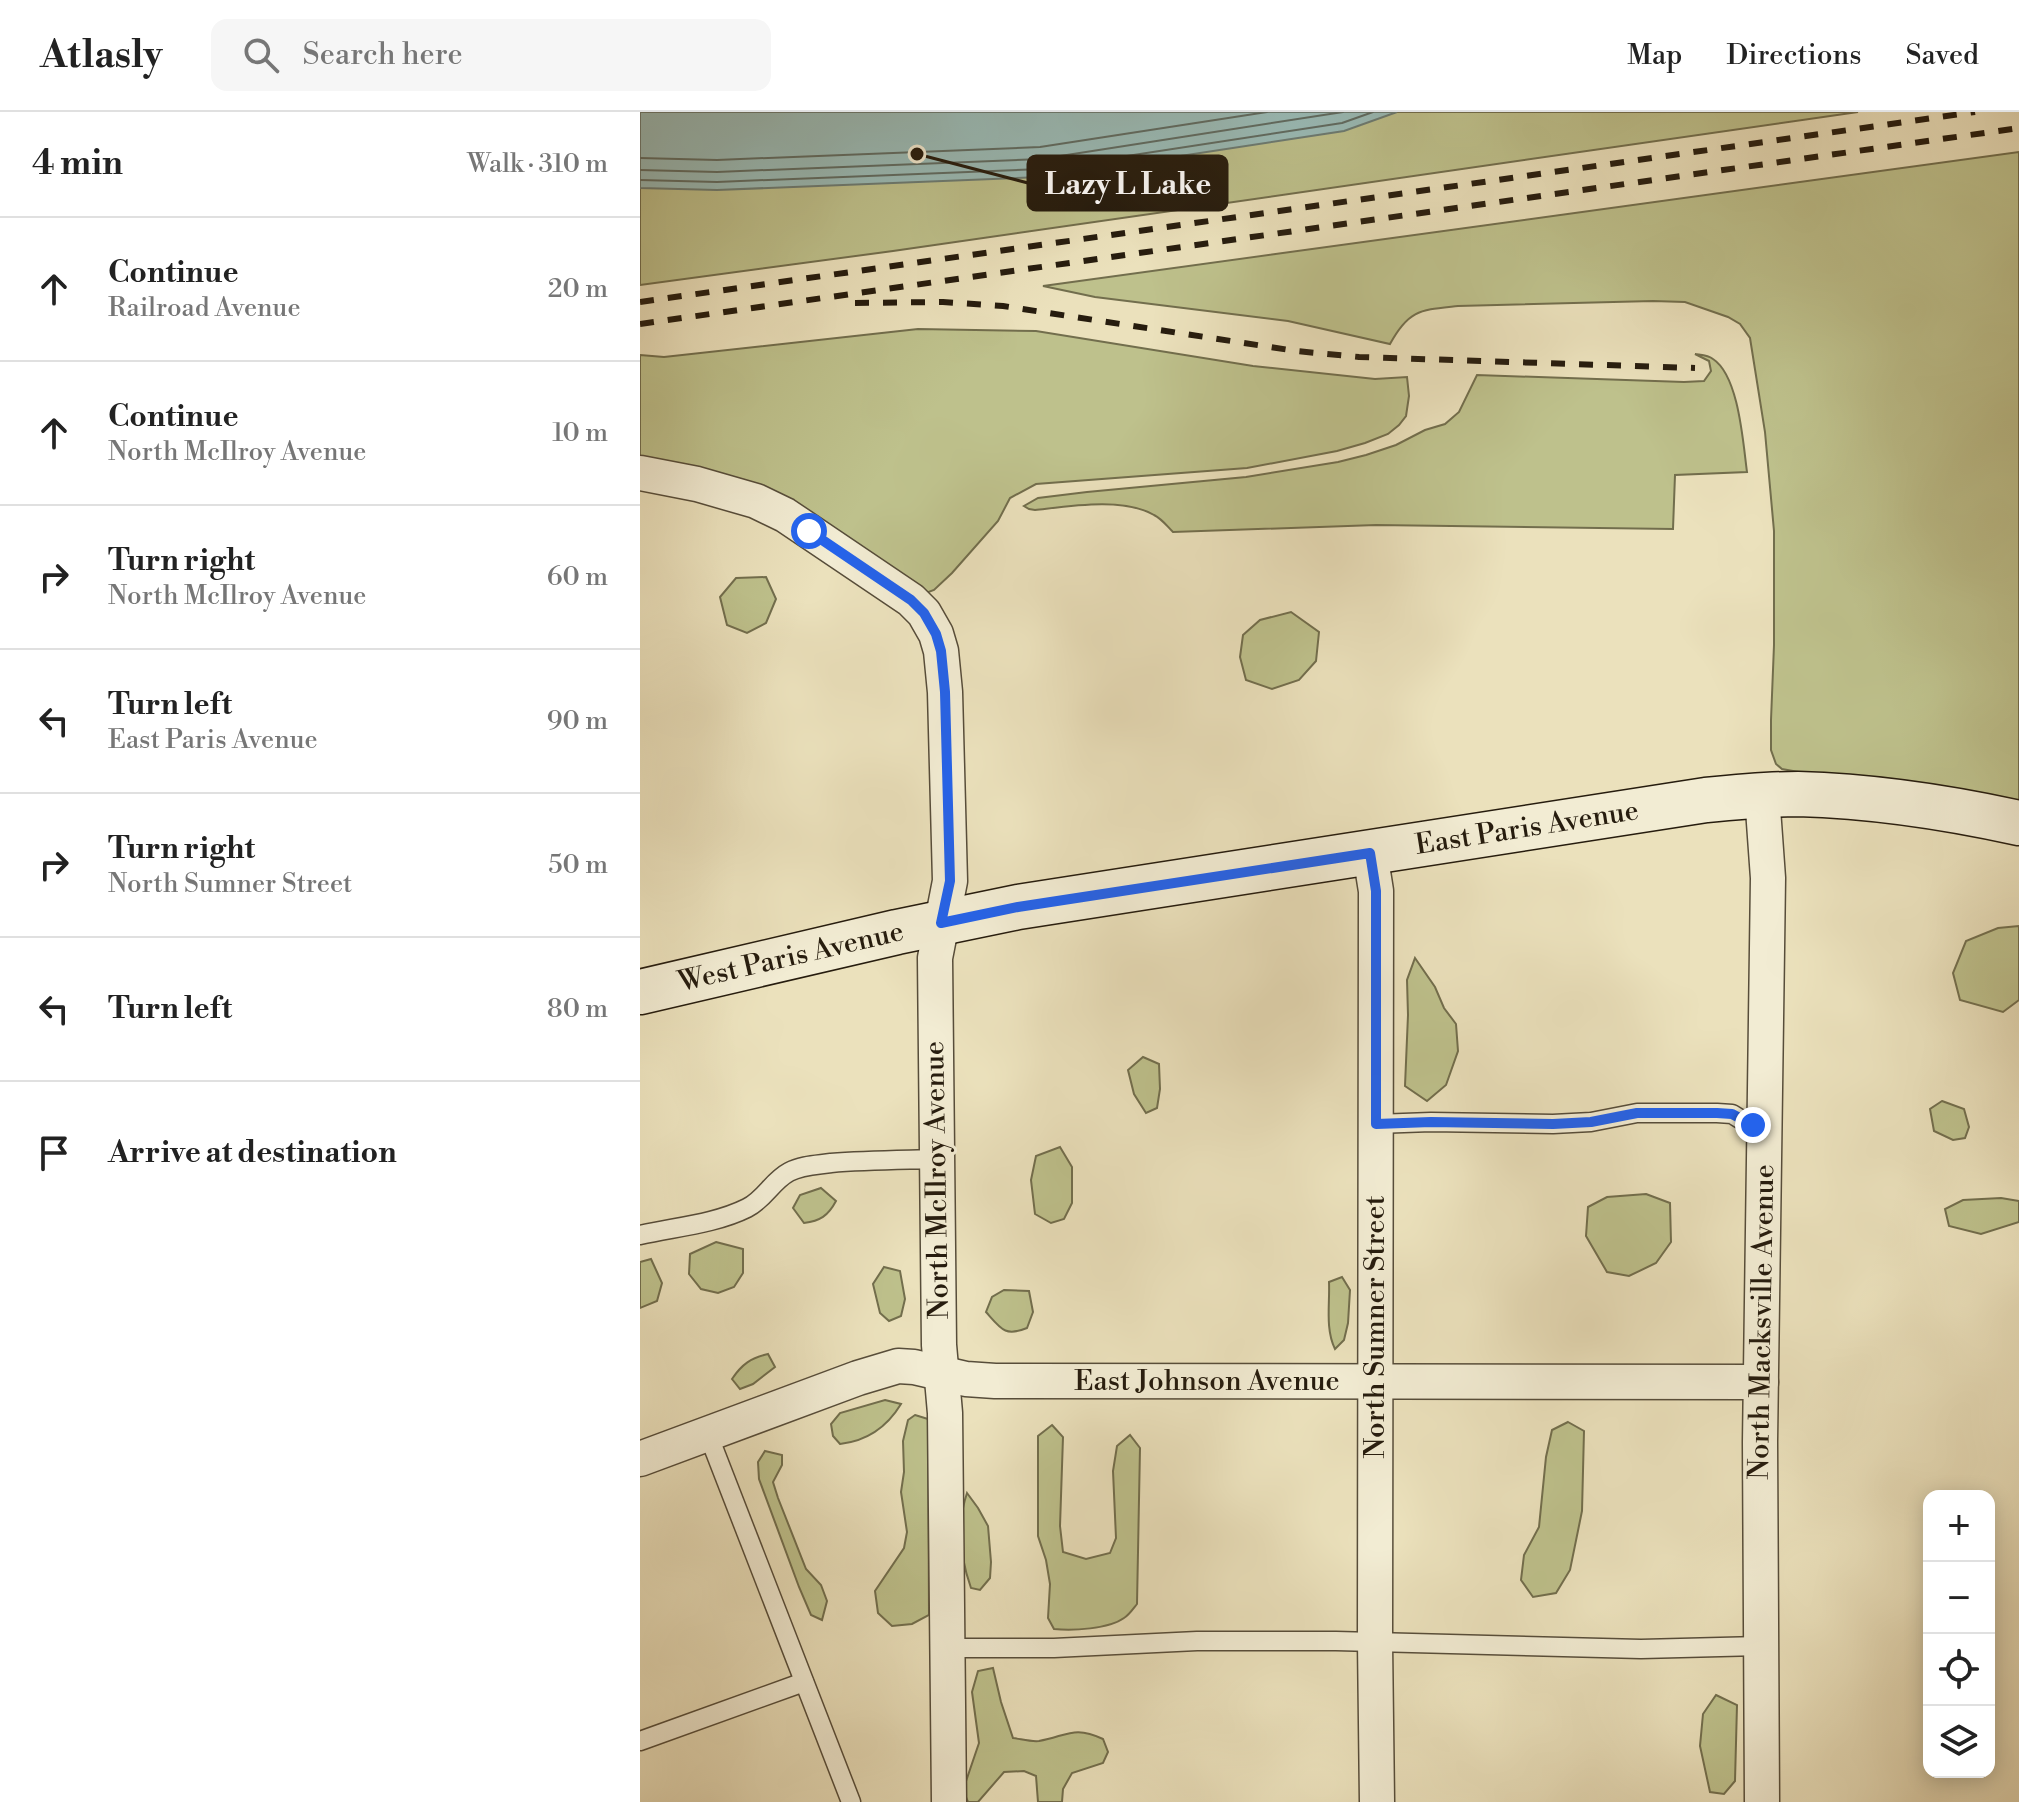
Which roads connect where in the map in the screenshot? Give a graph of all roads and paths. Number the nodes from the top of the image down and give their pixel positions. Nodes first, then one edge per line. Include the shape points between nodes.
1 (640, 473) edge
2 (1762, 795) junction
3 (2019, 823) edge
4 (1370, 853) junction
5 (941, 923) junction
6 (640, 992) edge
7 (1376, 1124) junction
8 (1764, 1126) junction
9 (936, 1159) junction
10 (640, 1235) edge
11 (942, 1374) junction
12 (1376, 1381) junction
13 (1761, 1382) junction
14 (708, 1434) junction
15 (640, 1459) edge
16 (1375, 1643) junction
17 (1760, 1646) junction
18 (947, 1648) junction
19 (804, 1682) junction
20 (640, 1741) edge
21 (851, 1802) edge
22 (949, 1802) edge
23 (1377, 1802) edge
24 (1762, 1802) edge

1 - 5 street, North McIlroy Avenue via 756,501 785,515 924,613 941,651 945,692 950,881
2 - 3 street, East Paris Avenue via 1920,804
2 - 4 street, East Paris Avenue
2 - 8 street, North Macksville Avenue via 1768,878
4 - 5 street, East Paris Avenue
4 - 7 street, North Sumner Street via 1376,891
5 - 6 street, West Paris Avenue
5 - 9 street, North McIlroy Avenue via 935,958
7 - 8 lane via 1553,1124 1637,1113 1717,1113
7 - 12 street, North Sumner Street
8 - 13 street, North Macksville Avenue
9 - 10 lane via 810,1165 790,1171 748,1208
9 - 11 street, North McIlroy Avenue
11 - 12 street, East Johnson Avenue via 995,1381
11 - 14 street, East Johnson Avenue via 898,1366
11 - 18 street, North McIlroy Avenue
12 - 13 street, East Johnson Avenue
12 - 16 street, North Sumner Street
13 - 17 street, North Macksville Avenue
14 - 15 street, East Johnson Avenue
14 - 19 lane
16 - 17 lane
16 - 18 lane via 1197,1641
16 - 23 street, North Sumner Street
17 - 24 street, North Macksville Avenue
18 - 22 street, North McIlroy Avenue
19 - 20 lane
19 - 21 lane

